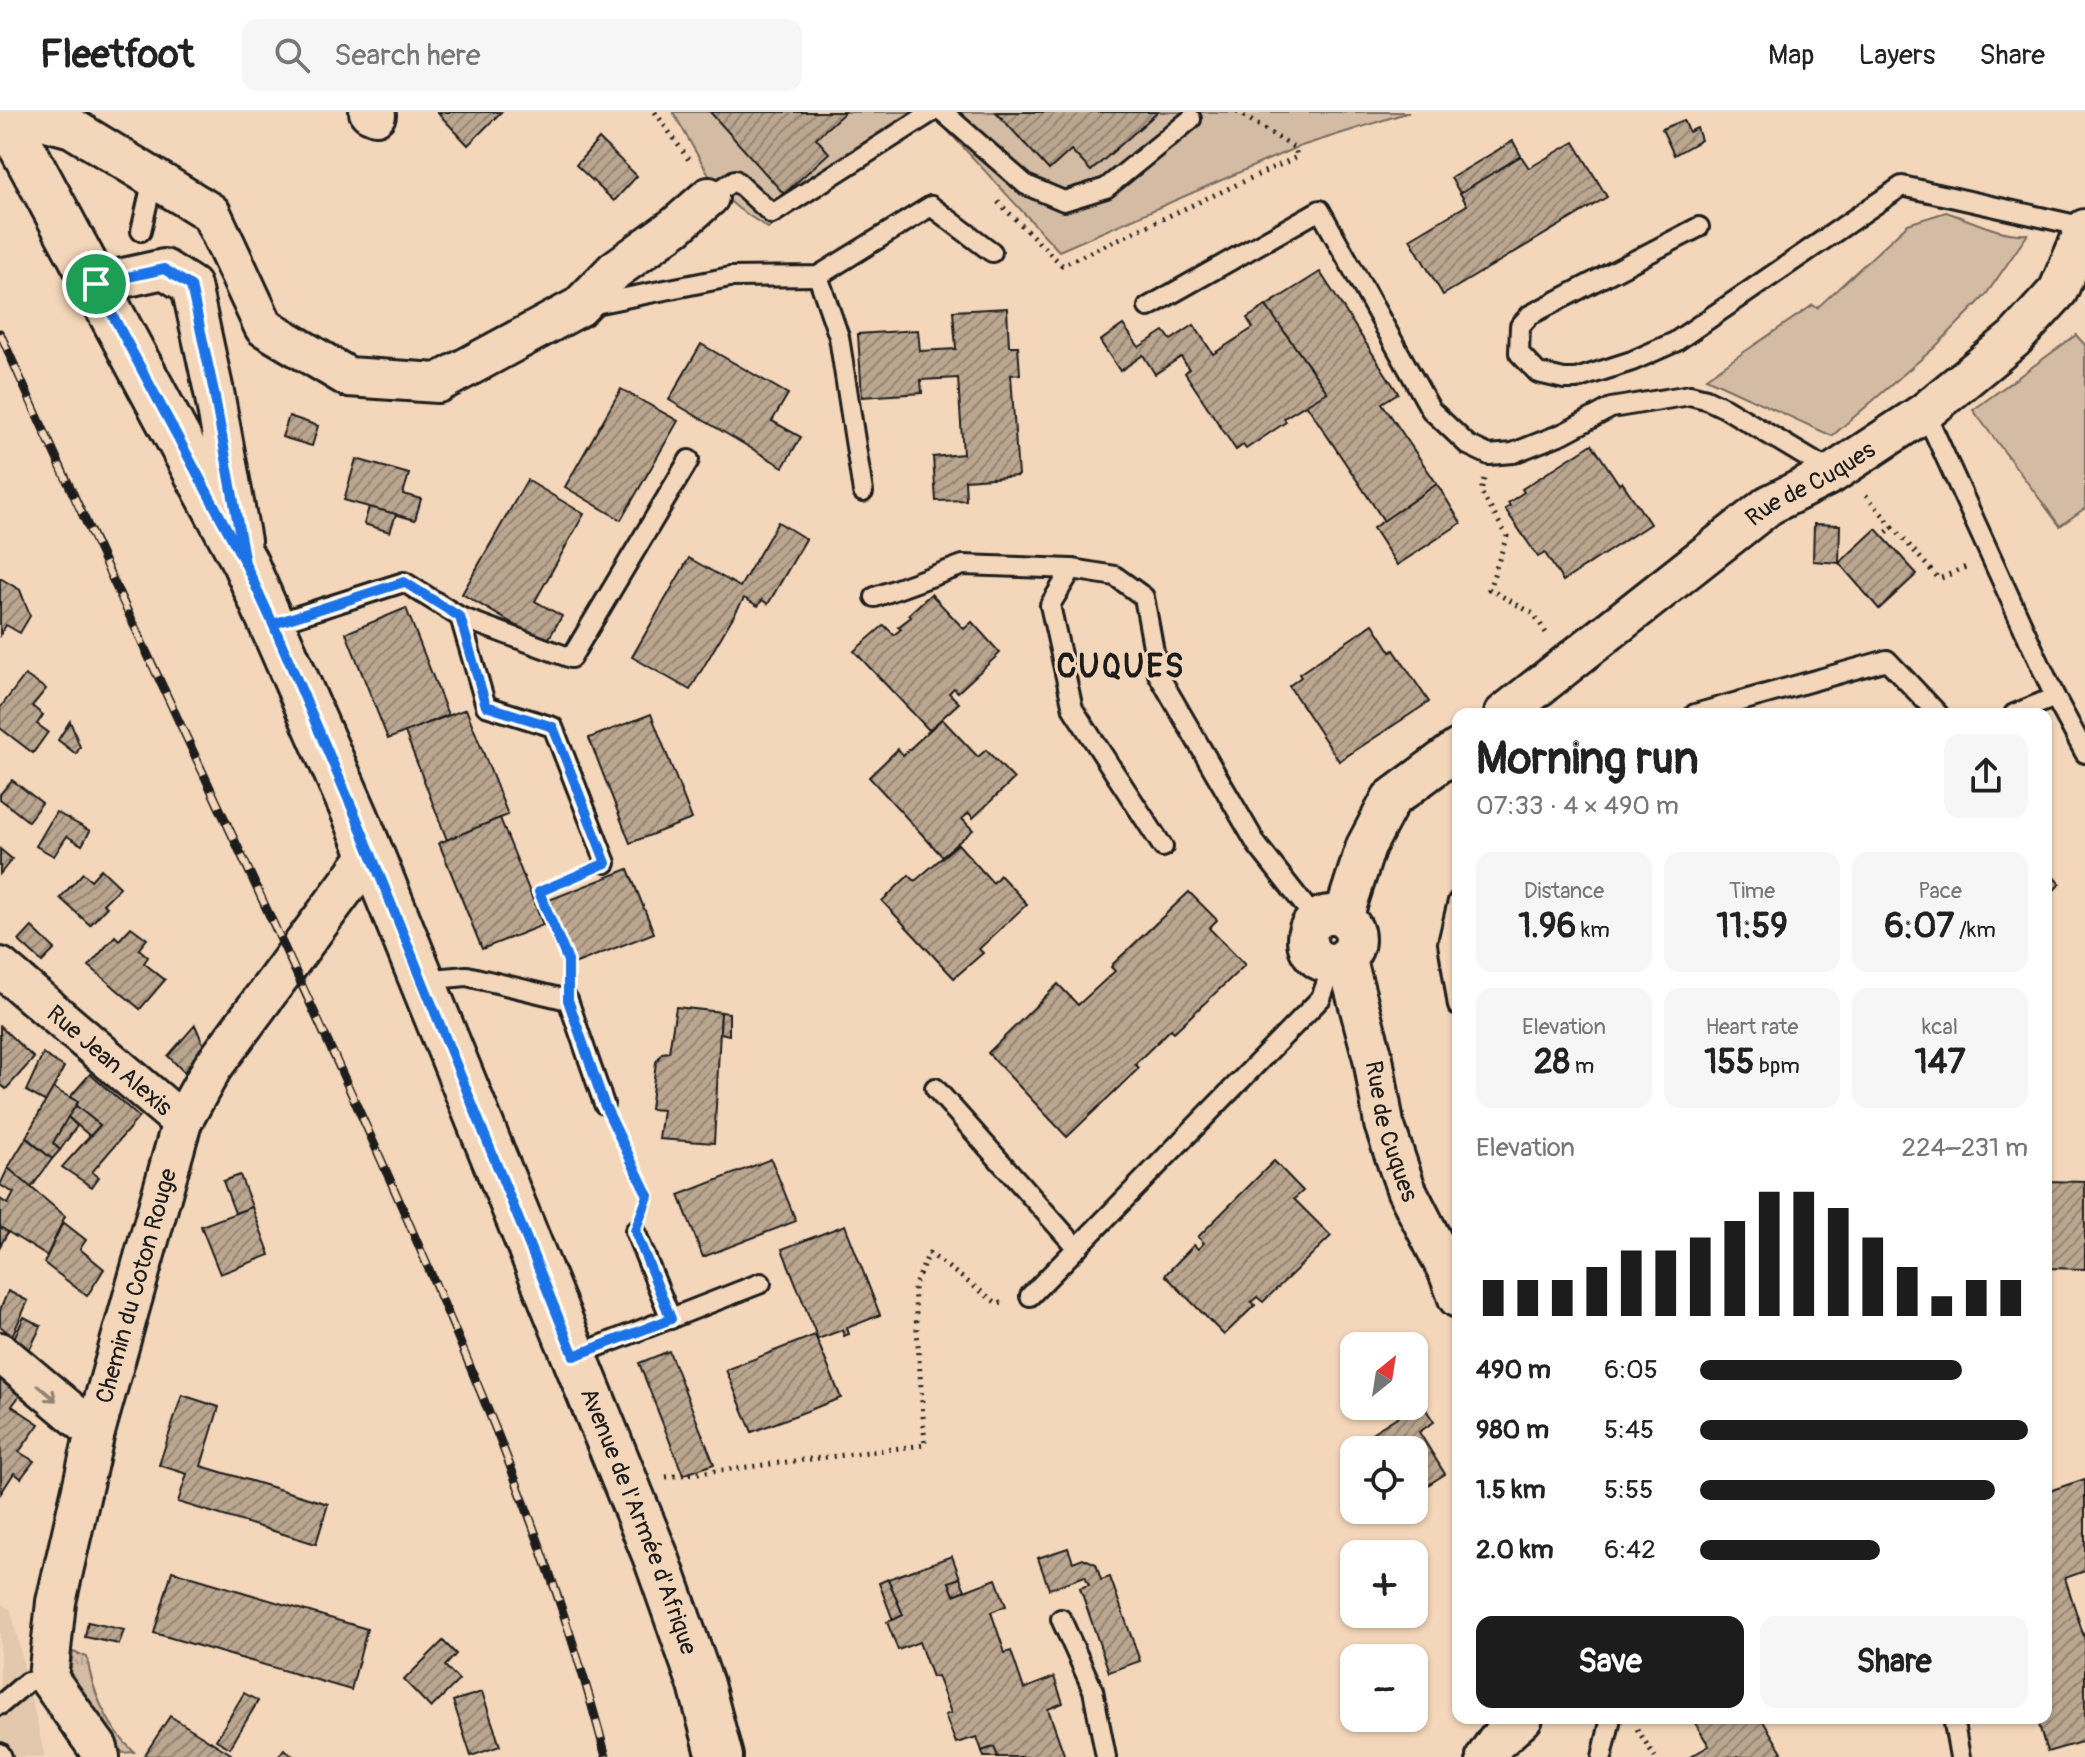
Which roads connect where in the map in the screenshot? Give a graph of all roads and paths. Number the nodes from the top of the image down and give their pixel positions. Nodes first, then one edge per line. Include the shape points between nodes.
1 (3, 112) edge
2 (13, 112) edge
3 (655, 112) edge
4 (932, 112) edge
5 (943, 112) edge
6 (1237, 112) edge
7 (1191, 119) dead end
8 (1297, 157) dead end
9 (153, 179) junction
10 (704, 185) junction
11 (1699, 227) dead end
12 (2085, 228) edge
13 (141, 231) dead end
14 (992, 252) dead end
15 (2078, 272) edge
16 (818, 276) junction
17 (96, 284) junction
18 (579, 307) junction
19 (1148, 307) dead end
20 (1925, 412) junction
21 (689, 460) dead end
22 (1839, 469) junction
23 (863, 492) dead end
24 (1481, 492) dead end
25 (1893, 527) junction
26 (1882, 536) dead end
27 (1990, 555) junction
28 (245, 563) junction
29 (1072, 569) junction
30 (875, 597) dead end
31 (460, 617) junction
32 (273, 624) junction
33 (1568, 665) junction
34 (2055, 697) junction
35 (1512, 708) edge
36 (1716, 708) edge
37 (1932, 708) edge
38 (2028, 708) edge
39 (1452, 753) edge
40 (2085, 753) edge
41 (1163, 847) dead end
42 (370, 854) junction
43 (606, 863) joint
44 (1330, 919) junction
45 (1452, 926) edge
46 (1340, 960) junction
47 (0, 967) edge
48 (1452, 968) edge
49 (424, 987) junction
50 (568, 1000) junction
51 (935, 1088) dead end
52 (604, 1104) joint
53 (182, 1122) junction
54 (635, 1231) joint
55 (1077, 1248) junction
56 (1452, 1282) edge
57 (761, 1283) dead end
58 (1030, 1296) dead end
59 (998, 1304) dead end
60 (671, 1319) junction
61 (0, 1352) edge
62 (574, 1356) junction
63 (95, 1432) junction
64 (624, 1482) junction
65 (1061, 1619) dead end
66 (48, 1678) junction
67 (0, 1705) edge
68 (1516, 1724) edge
69 (1610, 1724) edge
70 (1634, 1724) edge
71 (1954, 1724) edge
72 (100, 1757) edge
73 (720, 1757) edge
74 (1106, 1757) edge
75 (1486, 1757) edge
76 (1602, 1757) edge
77 (1655, 1757) edge
78 (1960, 1757) edge

1 - 17 street, Avenue de l'Armée d'Afrique
2 - 9 street via 72,128
3 - 10 path
4 - 10 lane via 772,214 735,180
5 - 7 lane via 1026,185 1064,201 1106,188
6 - 8 path via 1295,148
9 - 13 lane
9 - 18 street via 211,213 264,327 348,377 438,383
10 - 18 street via 676,226 615,270
11 - 12 lane via 1530,315 1520,326 1519,353 1538,373 1576,379 1675,342 1902,186
12 - 15 street, Rue de Cuques
14 - 16 lane via 931,206
15 - 20 street, Rue de Cuques via 2014,339
16 - 18 lane via 730,277
16 - 23 lane via 839,337
17 - 28 street, Avenue de l'Armée d'Afrique
17 - 28 street via 164,269 191,286
19 - 22 lane via 1320,210 1431,410 1468,445 1489,455 1513,453 1611,408 1690,395
20 - 22 street, Rue de Cuques
20 - 27 lane
21 - 31 lane via 571,658
22 - 25 path
22 - 33 street, Rue de Cuques via 1769,505
24 - 33 path via 1507,536 1489,589 1534,614
25 - 26 path
25 - 27 path via 1939,579
27 - 34 lane
28 - 32 street, Avenue de l'Armée d'Afrique
29 - 30 lane via 963,565
29 - 41 lane via 1050,605 1073,709
29 - 44 lane via 1115,576 1144,597 1158,674 1257,845
31 - 32 lane via 404,582
31 - 43 lane via 486,706 553,727
32 - 42 street, Avenue de l'Armée d'Afrique
33 - 35 street, Rue de Cuques
34 - 38 lane
34 - 40 lane
36 - 37 lane via 1887,660
39 - 44 street via 1391,799
42 - 49 street, Avenue de l'Armée d'Afrique
42 - 53 street, Chemin du Coton Rouge via 212,1068
43 - 50 path via 539,892 568,961
44 - 46 street, Rue de Cuques via 1351,926 1355,940
45 - 48 lane
46 - 55 lane via 1321,998
46 - 56 street, Rue de Cuques via 1373,1058 1384,1124 1406,1189
47 - 53 street, Rue Jean Alexis
49 - 50 lane via 467,976
49 - 62 street, Avenue de l'Armée d'Afrique
50 - 52 lane
51 - 55 lane
52 - 54 path via 648,1196
53 - 63 street, Chemin du Coton Rouge
54 - 60 lane
55 - 58 lane
57 - 60 lane
59 - 64 path via 929,1253 914,1287 925,1445
60 - 62 lane
61 -> 63 street
62 - 64 street, Avenue de l'Armée d'Afrique
63 - 66 street, Chemin du Coton Rouge via 56,1602
64 - 73 street, Avenue de l'Armée d'Afrique via 682,1629
65 - 74 lane via 1093,1690
66 - 67 lane via 27,1682
66 - 72 street
68 - 75 street
69 - 76 lane
70 - 77 path
71 - 78 lane

